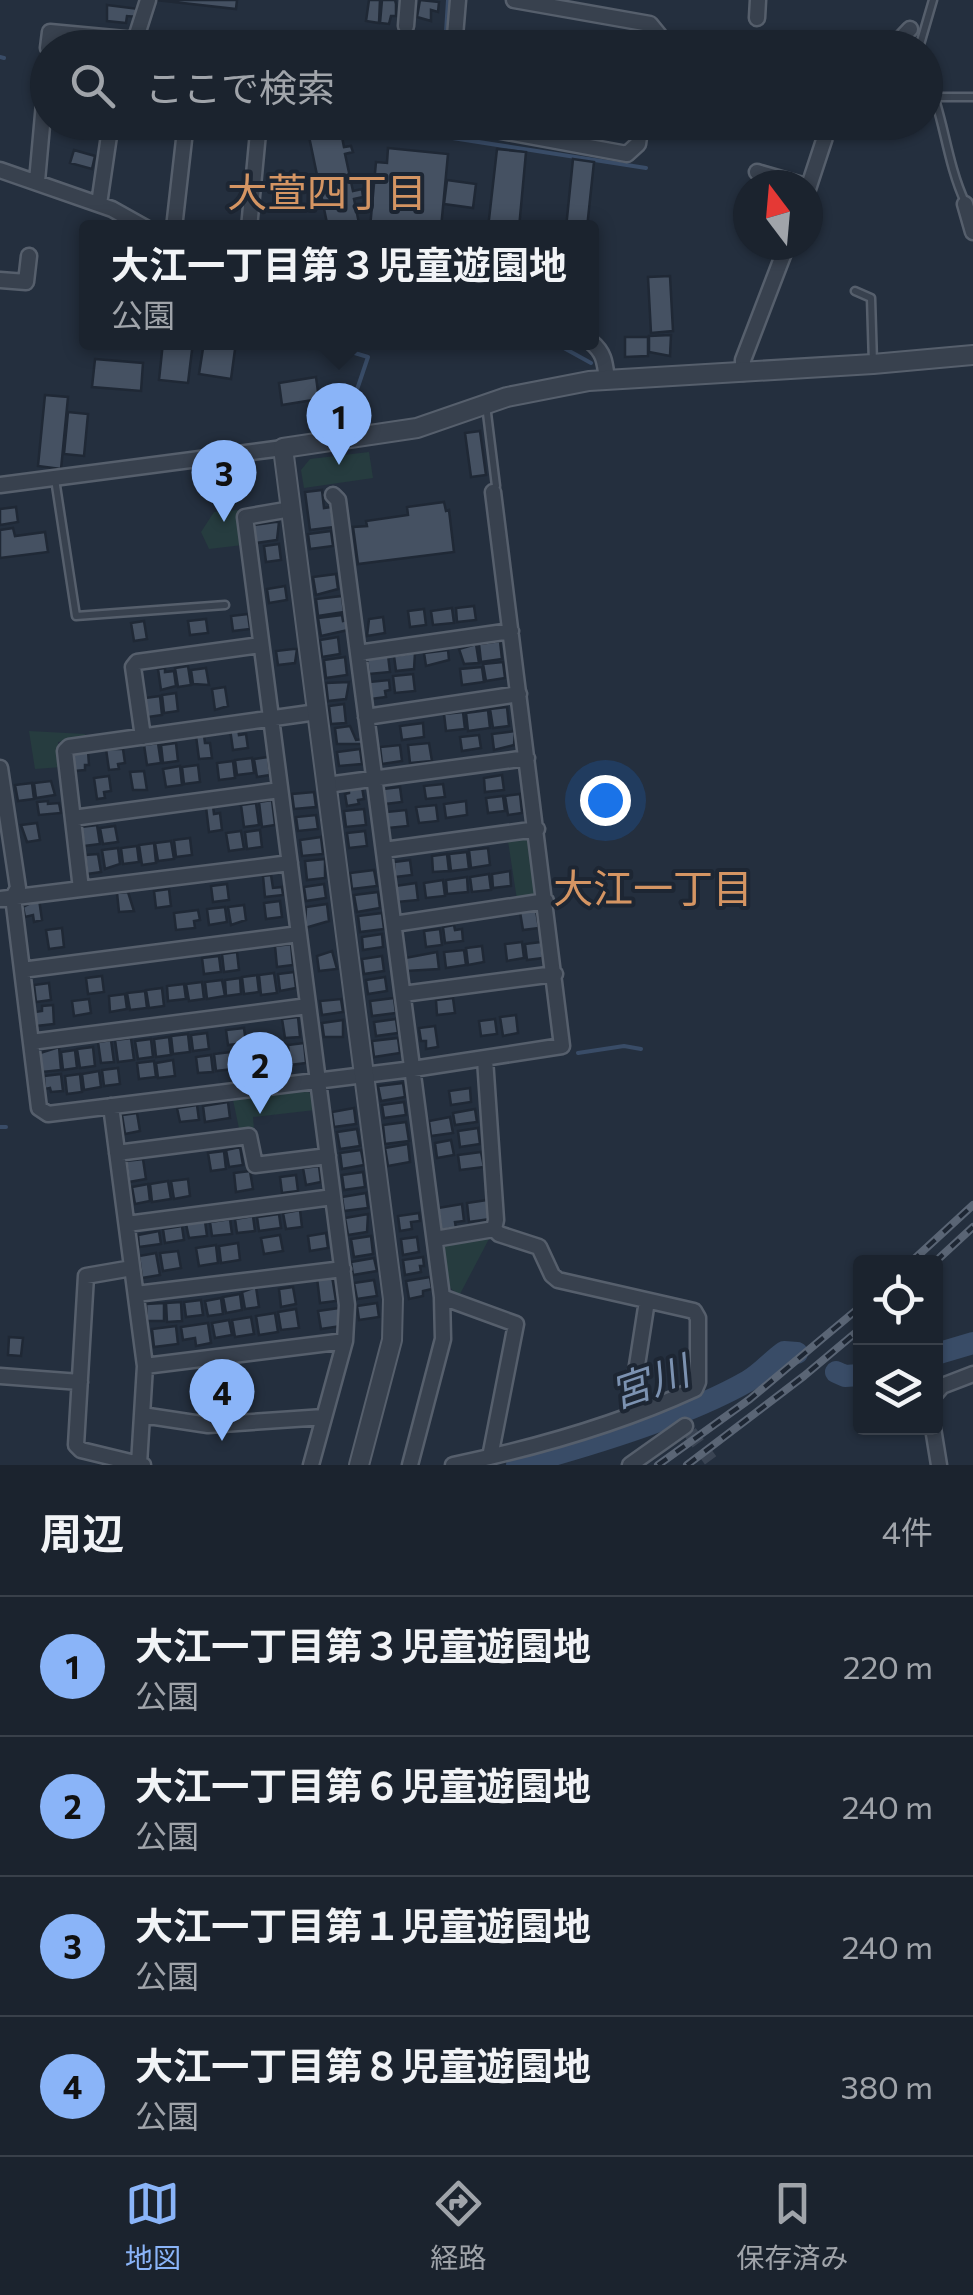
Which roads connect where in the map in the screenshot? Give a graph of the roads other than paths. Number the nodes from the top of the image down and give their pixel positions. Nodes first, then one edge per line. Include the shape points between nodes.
1 (148, 0) edge
2 (408, 0) edge
3 (458, 0) edge
4 (514, 0) edge
5 (758, 0) edge
6 (933, 0) edge
7 (928, 10) junction
8 (757, 18) dead end
9 (406, 26) dead end
10 (138, 30) edge
11 (456, 30) edge
12 (657, 30) edge
13 (910, 30) edge
14 (923, 30) edge
15 (943, 97) edge
16 (973, 97) edge
17 (943, 127) edge
18 (41, 140) edge
19 (109, 140) edge
20 (184, 140) edge
21 (257, 140) edge
22 (551, 140) edge
23 (639, 140) edge
24 (824, 140) edge
25 (0, 170) edge
26 (813, 170) edge
27 (37, 181) junction
28 (100, 204) junction
29 (965, 204) joint
30 (131, 220) edge
31 (175, 220) edge
32 (250, 220) edge
33 (973, 232) edge
34 (29, 256) dead end
35 (780, 260) edge
36 (0, 280) edge
37 (855, 292) dead end
38 (599, 348) edge
39 (973, 355) edge
40 (873, 364) junction
41 (743, 373) junction
42 (607, 380) junction
43 (485, 404) junction
44 (283, 448) junction
45 (55, 478) junction
46 (0, 485) edge
47 (493, 492) joint
48 (334, 495) dead end
49 (291, 509) junction
50 (225, 604) dead end
51 (511, 630) junction
52 (262, 645) junction
53 (358, 653) junction
54 (519, 694) junction
55 (317, 712) junction
56 (366, 717) junction
57 (271, 718) junction
58 (143, 736) junction
59 (527, 758) junction
60 (0, 768) edge
61 (374, 779) junction
62 (326, 785) junction
63 (280, 790) junction
64 (73, 818) junction
65 (536, 829) junction
66 (384, 850) junction
67 (290, 862) junction
68 (81, 889) junction
69 (7, 898) edge
70 (546, 901) junction
71 (394, 924) junction
72 (299, 934) junction
73 (22, 970) junction
74 (555, 974) junction
75 (403, 994) junction
76 (308, 1006) junction
77 (32, 1042) junction
78 (485, 1059) junction
79 (413, 1069) junction
80 (364, 1074) junction
81 (318, 1080) junction
82 (111, 1106) junction
83 (118, 1152) junction
84 (328, 1156) junction
85 (333, 1197) junction
86 (126, 1224) junction
87 (494, 1229) junction
88 (435, 1239) junction
89 (132, 1268) junction
90 (343, 1268) junction
91 (136, 1294) junction
92 (442, 1297) junction
93 (647, 1301) junction
94 (344, 1341) junction
95 (145, 1366) junction
96 (973, 1374) edge
97 (0, 1376) edge
98 (80, 1382) junction
99 (943, 1386) edge
100 (674, 1399) junction
101 (640, 1411) junction
102 (142, 1415) junction
103 (324, 1418) junction
104 (935, 1435) edge
105 (490, 1458) junction
106 (141, 1464) edge
107 (311, 1465) edge
108 (359, 1465) edge
109 (410, 1465) edge
110 (453, 1465) edge
111 (630, 1465) edge
112 (940, 1465) edge

1 - 10 street
2 - 9 street
3 - 11 street
4 - 12 street
5 - 8 street
6 - 7 lane
7 - 13 lane
7 - 14 lane
15 - 16 lane
17 - 29 lane
18 - 27 street
19 - 28 street
20 - 31 street
21 - 32 street
22 - 23 street via 627,154
24 - 26 street
25 - 27 street
27 - 28 street
28 - 30 street
29 - 33 street
34 - 36 street via 26,282
35 - 41 street
37 - 40 lane via 871,298
38 - 42 street
39 - 40 street
40 - 41 street
41 - 42 street
42 - 43 street
43 - 44 street via 417,428
43 - 47 lane
44 - 45 street
44 - 49 street
45 - 46 street
45 - 50 lane via 76,616
47 - 51 street
48 - 53 street
49 - 52 street via 245,516
49 - 55 street
51 - 53 street
51 - 54 street
52 - 57 street
52 - 58 street via 137,662
53 - 56 street
54 - 56 street
54 - 59 street
55 - 57 street
55 - 62 street
56 - 61 street
57 - 58 street
57 - 63 street
58 - 64 street via 69,747
59 - 61 street
59 - 65 street
60 - 69 street via 18,888
61 - 62 street
61 - 66 street
62 - 80 street
63 - 64 street
63 - 67 street
64 - 68 street
65 - 66 street
65 - 70 street
66 - 71 street
67 - 68 street
67 - 72 street
68 - 69 street
69 - 73 street
70 - 71 street
70 - 74 street
71 - 75 street
72 - 73 street
72 - 76 street
73 - 77 street
74 - 75 street
74 - 78 street via 562,1046
75 - 79 street
76 - 77 street
76 - 81 street
77 - 82 street via 39,1108 48,1114
78 - 79 street
78 - 87 street
79 - 80 street
79 - 88 street
80 - 81 street
80 - 108 street via 394,1319
81 - 82 street
81 - 84 street
82 - 83 street
83 - 84 street via 249,1136 256,1164
83 - 86 street
84 - 85 street
85 - 86 street
85 - 90 street
86 - 89 street
87 - 88 street
87 - 93 street via 539,1247 558,1280
88 - 92 street
89 - 91 street
89 - 98 street via 86,1276
90 - 91 street
90 - 94 street
91 - 95 street
92 - 105 street via 516,1324
92 - 109 street via 443,1339
93 - 100 street via 694,1311 698,1318 698,1382
93 - 101 street via 632,1391
94 - 95 street
94 - 103 street
95 - 102 street
96 - 99 street
97 - 98 street
98 - 106 street via 76,1445
100 - 101 street
100 - 111 street via 685,1425
101 - 105 street
102 - 103 street via 208,1425
102 - 106 street
103 - 107 street
104 - 112 street
105 - 110 street

